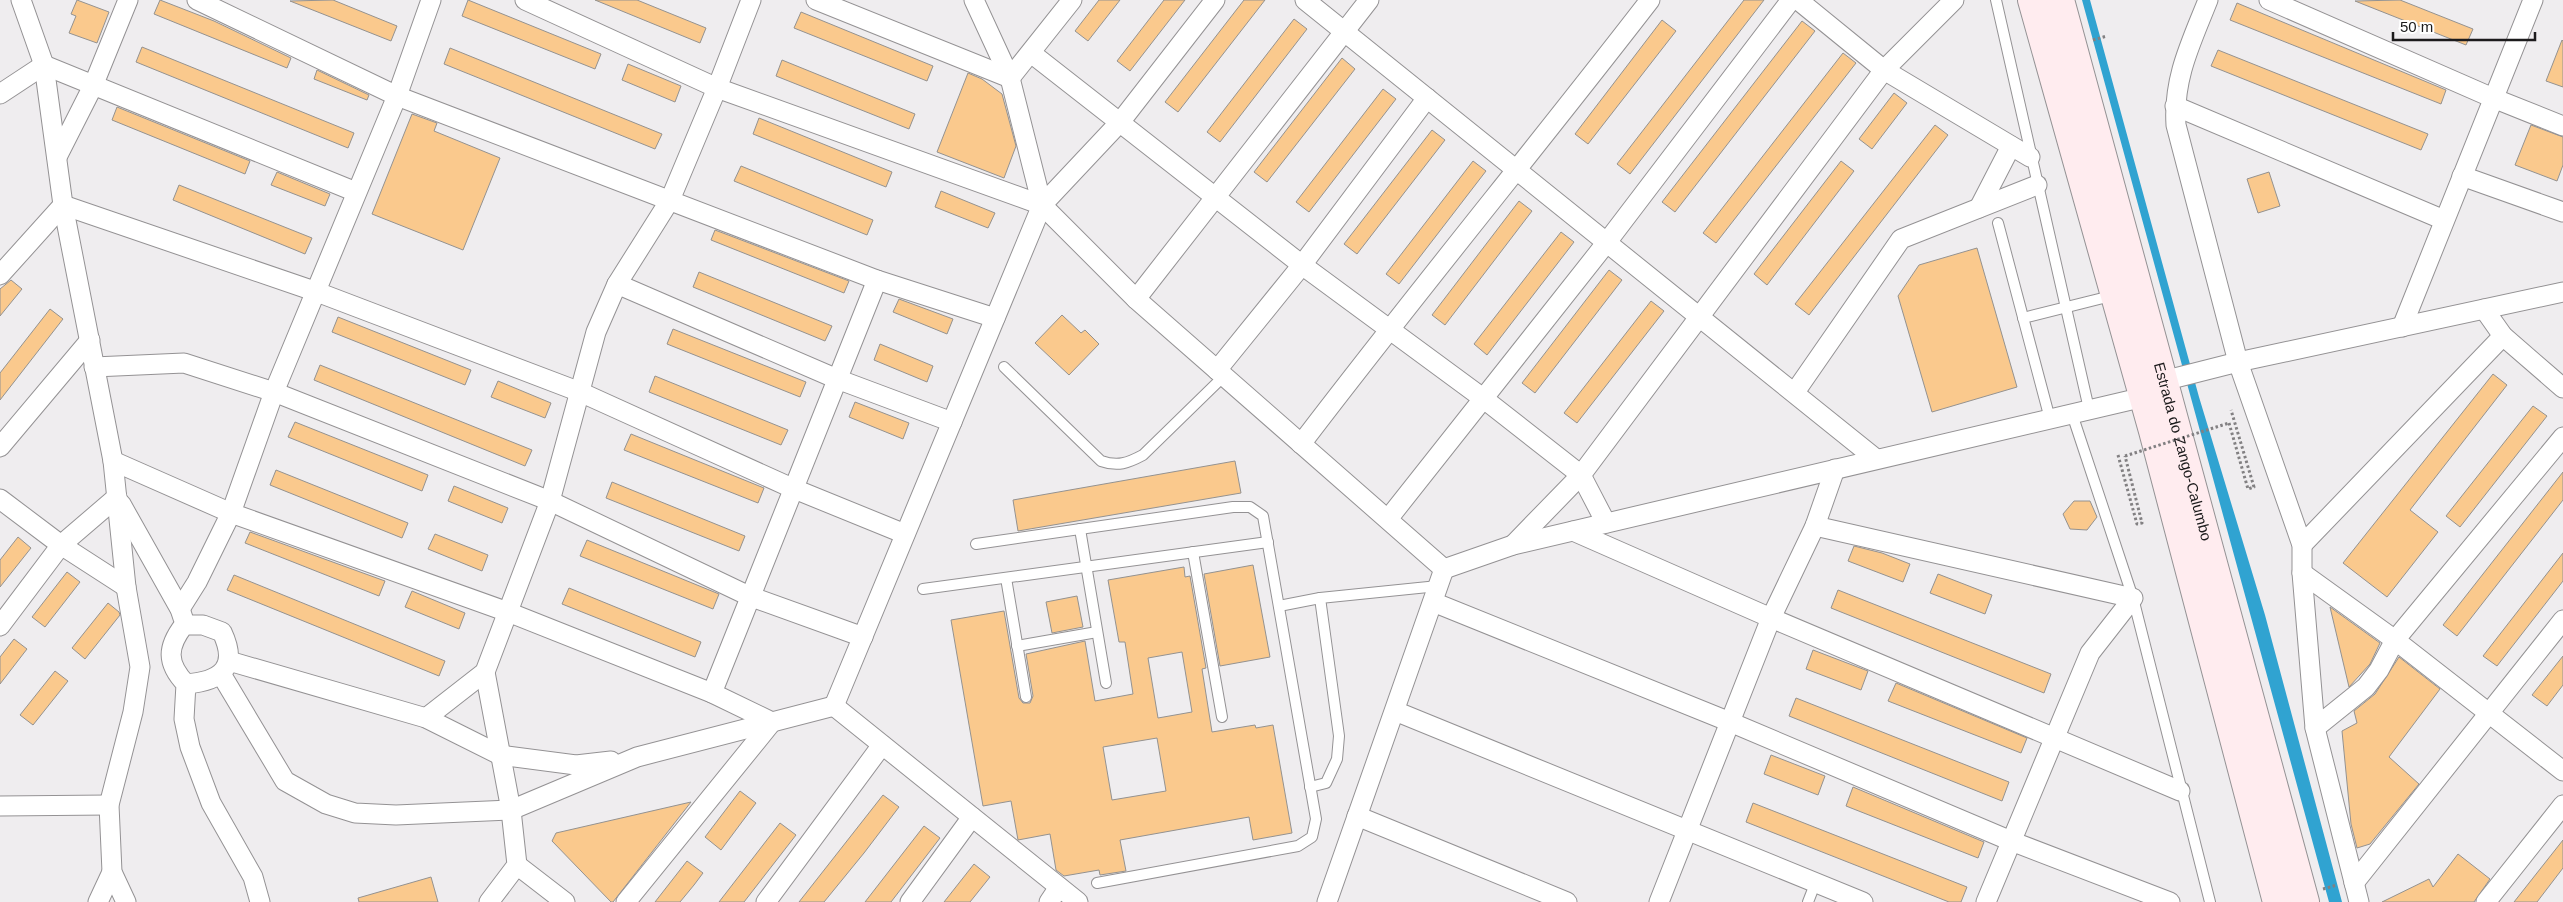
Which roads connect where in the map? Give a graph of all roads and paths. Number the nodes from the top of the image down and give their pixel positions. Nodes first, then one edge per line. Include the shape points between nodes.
1 (21, 0) edge
2 (128, 0) edge
3 (197, 0) edge
4 (430, 0) edge
5 (525, 0) edge
6 (751, 0) edge
7 (816, 0) edge
8 (974, 0) edge
9 (1072, 0) edge
10 (1215, 0) edge
11 (1304, 0) edge
12 (1369, 0) edge
13 (1650, 0) edge
14 (1791, 0) edge
15 (1798, 0) edge
16 (1954, 0) edge
17 (1996, 0) edge
18 (2032, 0) edge
19 (2060, 0) edge
20 (2208, 0) edge
21 (2269, 0) edge
22 (2533, 0) edge
23 (1344, 31) junction
24 (2107, 36) dead end
25 (2087, 42) dead end
26 (1031, 53) junction
27 (44, 65) junction
28 (1884, 70) junction
29 (1010, 78) junction
30 (93, 86) junction
31 (717, 88) junction
32 (0, 94) edge
33 (396, 96) junction
34 (1427, 98) junction
35 (2493, 98) junction
36 (2175, 106) junction
37 (1121, 121) junction
38 (2563, 126) edge
39 (2012, 146) junction
40 (57, 157) junction
41 (2030, 157) junction
42 (1518, 170) junction
43 (2462, 176) junction
44 (2036, 185) junction
45 (356, 192) junction
46 (1215, 198) junction
47 (670, 200) junction
48 (63, 206) junction
49 (1042, 206) junction
50 (1978, 208) junction
51 (2563, 212) edge
52 (2444, 220) junction
53 (1998, 223) dead end
54 (1607, 242) junction
55 (1302, 265) junction
56 (0, 275) edge
57 (877, 280) junction
58 (617, 284) junction
59 (317, 292) junction
60 (2563, 292) edge
61 (2116, 295) junction
62 (1136, 299) junction
63 (2065, 308) junction
64 (2484, 309) junction
65 (1699, 316) junction
66 (995, 318) junction
67 (2023, 318) junction
68 (2402, 327) junction
69 (1388, 330) junction
70 (2503, 336) junction
71 (90, 340) junction
72 (2238, 362) junction
73 (94, 367) junction
74 (1004, 367) dead end
75 (1221, 373) junction
76 (837, 378) junction
77 (2563, 388) edge
78 (2153, 389) junction
79 (274, 392) junction
80 (580, 392) junction
81 (1795, 392) junction
82 (1484, 399) junction
83 (2231, 410) dead end
84 (2080, 412) junction
85 (2050, 419) junction
86 (952, 422) junction
87 (2563, 437) edge
88 (1301, 444) junction
89 (0, 447) edge
90 (2118, 456) dead end
91 (1876, 459) junction
92 (113, 462) junction
93 (1835, 469) junction
94 (1581, 475) junction
95 (792, 488) junction
96 (117, 497) junction
97 (0, 499) edge
98 (550, 501) junction
99 (231, 513) junction
100 (1388, 519) junction
101 (1606, 523) junction
102 (1815, 526) junction
103 (1080, 529) junction
104 (1573, 530) junction
105 (905, 534) junction
106 (1268, 542) junction
107 (976, 544) dead end
108 (61, 545) junction
109 (1513, 545) junction
110 (2302, 545) junction
111 (1193, 552) junction
112 (1086, 567) junction
113 (2302, 573) junction
114 (1006, 578) junction
115 (1439, 585) junction
116 (126, 587) junction
117 (923, 589) dead end
118 (748, 596) junction
119 (1320, 598) junction
120 (2133, 598) junction
121 (1279, 606) junction
122 (508, 612) junction
123 (182, 617) junction
124 (1771, 618) junction
125 (2563, 620) edge
126 (0, 626) edge
127 (1097, 632) junction
128 (863, 637) junction
129 (2395, 640) junction
130 (1017, 646) junction
131 (225, 668) junction
132 (485, 672) junction
133 (1106, 683) dead end
134 (186, 684) junction
135 (712, 693) junction
136 (1026, 697) dead end
137 (834, 706) junction
138 (1395, 711) junction
139 (2490, 712) junction
140 (1222, 717) dead end
141 (426, 718) junction
142 (772, 722) junction
143 (1730, 722) junction
144 (2315, 728) junction
145 (2052, 738) junction
146 (882, 745) junction
147 (500, 755) junction
148 (637, 757) junction
149 (2563, 771) edge
150 (1310, 787) junction
151 (2180, 791) junction
152 (2563, 805) edge
153 (0, 806) edge
154 (109, 806) junction
155 (511, 810) junction
156 (972, 816) junction
157 (1357, 816) junction
158 (1687, 830) junction
159 (2011, 842) junction
160 (517, 865) junction
161 (112, 872) junction
162 (1097, 883) dead end
163 (2348, 883) junction
164 (1815, 884) junction
165 (1054, 895) edge
166 (2312, 896) edge
167 (98, 902) edge
168 (126, 902) edge
169 (260, 902) edge
170 (489, 902) edge
171 (565, 902) edge
172 (626, 902) edge
173 (766, 902) edge
174 (910, 902) edge
175 (1078, 902) edge
176 (1327, 902) edge
177 (1567, 902) edge
178 (1659, 902) edge
179 (1808, 902) edge
180 (1862, 902) edge
181 (1986, 902) edge
182 (2170, 902) edge
183 (2210, 902) edge
184 (2277, 902) edge
185 (2359, 902) edge
186 (2486, 902) edge

1 - 27 street
2 - 30 street
3 - 33 street
4 - 33 street
5 - 31 street
6 - 31 street
7 - 29 street
8 - 29 street
9 - 26 street
10 - 37 street
11 - 23 street
12 - 23 street
13 - 42 street
14 - 54 street
15 - 28 street
16 - 28 street
17 - 41 lane
18 - 61 main road, Estrada do Zango-Calumbo
19 - 78 main road, Estrada do Zango-Calumbo
20 - 36 street via 2178,78
21 - 35 street
22 - 35 street
23 - 34 street
23 - 46 street
24 - 25 path
26 - 29 street
26 - 37 street
27 - 30 street
27 - 32 street
27 - 40 street
28 - 39 street
28 - 65 street
29 - 49 street
30 - 40 street
30 - 45 street
31 - 47 street
31 - 49 street
33 - 45 street
33 - 47 street
34 - 42 street
34 - 55 street
35 - 38 street
35 - 43 street
36 - 52 street
36 - 72 street via 2176,125
37 - 46 street
37 - 49 street
39 - 41 street
39 - 50 street
40 - 48 street
41 - 44 lane
42 - 54 street
42 - 69 street
43 - 51 street
43 - 52 street
44 - 50 street
44 - 63 lane
45 - 59 street
46 - 55 street
46 - 62 street
47 - 57 street
47 - 58 street
48 - 56 street
48 - 59 street
48 - 71 street
49 - 62 street
49 - 66 street
50 - 81 street via 1901,238
52 - 68 street
53 - 67 lane
54 - 65 street
54 - 82 street
55 - 69 street
55 - 75 street
57 - 66 street
57 - 76 street
58 - 76 street
58 - 80 street via 596,332
59 - 79 street
59 - 80 street
60 - 64 street
61 - 63 lane
61 - 78 main road, Estrada do Zango-Calumbo
62 - 75 street
63 - 67 lane
63 - 84 lane
64 - 68 street
64 - 70 street
65 - 81 street
65 - 94 street
66 - 86 street
67 - 85 lane
68 - 72 street
69 - 82 street
69 - 88 street
70 - 77 street
70 - 110 street
71 - 73 street
71 - 89 street
72 - 78 street
72 - 110 street
73 - 79 street via 184,363
73 - 92 street
74 - 75 lane via 1100,460 1114,466 1144,455
75 - 88 street
76 - 86 street
76 - 95 street
78 - 84 street
78 - 166 main road, Estrada do Zango-Calumbo
78 - 184 main road, Estrada do Zango-Calumbo
79 - 98 street
79 - 99 street
80 - 95 street
80 - 98 street
81 - 91 street
82 - 94 street
82 - 100 street
83 - 90 path, bridge via 2254,487 2248,489 2229,423 2125,456 2142,523 2137,524
84 - 85 street
84 - 120 lane
85 - 91 street
86 - 105 street
87 - 129 street
88 - 100 street
91 - 93 street
92 - 96 street
92 - 99 street
93 - 101 street
93 - 102 street
94 - 101 street
94 - 109 street
95 - 105 street
95 - 118 street
96 - 108 street
96 - 116 street
96 - 123 street
97 - 108 street
98 - 118 street
98 - 122 street
99 - 122 street
99 - 123 street
100 - 115 street
101 - 104 street
102 - 120 street
102 - 124 street
103 - 106 lane via 1250,507 1263,516
103 - 107 lane
103 - 112 lane
104 - 109 street
104 - 124 street
105 - 128 street
106 - 111 lane
106 - 121 lane
108 - 116 street
108 - 126 street
109 - 115 street
110 - 113 street
111 - 112 lane
111 - 140 lane
112 - 114 lane
112 - 127 lane
113 - 129 street
113 - 144 street
114 - 117 lane
114 - 130 lane
115 - 119 lane
115 - 138 street
115 - 143 street
116 - 154 street via 140,667 133,712
118 - 128 street
118 - 135 street
119 - 121 lane
119 - 150 lane via 1339,736 1337,760 1326,783
120 - 145 street via 2090,653
120 - 151 lane
121 - 150 lane
122 - 132 street
122 - 135 street
123 - 131 street via 222,632 228,646
123 - 134 street via 171,658 176,673
124 - 143 street
124 - 145 street
125 - 139 street
127 - 130 lane
127 - 133 lane
128 - 137 street
129 - 139 street
129 - 144 street via 2366,687
130 - 136 lane
131 - 134 street via 206,682
131 - 141 street
131 - 155 street via 285,781 326,804 355,813 396,815
132 - 141 street
132 - 147 street
134 - 169 street via 184,719 190,748 211,803 253,877
135 - 142 street
137 - 142 street
137 - 146 street
138 - 157 street
138 - 158 street
139 - 149 street
139 - 163 street
141 - 147 street
142 - 148 street
142 - 172 street
143 - 158 street
143 - 159 street
144 - 163 street
145 - 151 street
145 - 159 street
146 - 156 street
146 - 173 street
147 - 148 street via 576,766
147 - 155 street
148 - 155 street
150 - 162 lane via 1316,819 1312,837 1298,846
151 - 183 lane
152 - 186 street
153 - 154 street
154 - 161 street
155 - 160 street
156 - 165 street
156 - 174 street
157 - 176 street
157 - 177 street
158 - 164 street
158 - 178 street
159 - 181 street
159 - 182 street
160 - 170 street
160 - 171 street
161 - 167 street
161 - 168 street
163 - 166 path
163 - 185 street
164 - 179 lane
164 - 180 street
165 - 175 street

